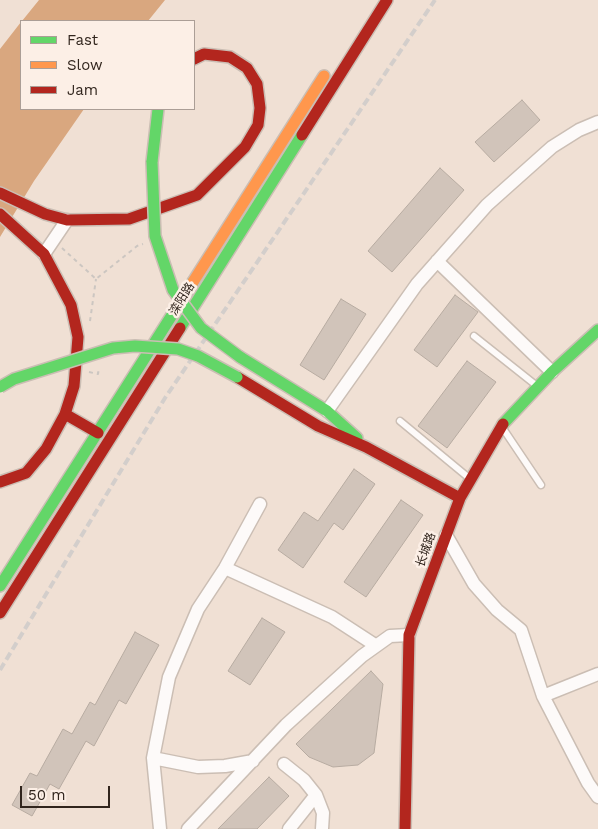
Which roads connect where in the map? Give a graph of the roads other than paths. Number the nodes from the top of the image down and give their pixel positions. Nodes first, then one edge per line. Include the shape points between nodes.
1 (373, 0) edge
2 (387, 0) edge
3 (357, 24) dead end
4 (195, 58) edge
5 (332, 65) dead end
6 (158, 110) edge
7 (598, 122) edge
8 (257, 155) junction
9 (0, 193) edge
10 (0, 214) edge
11 (67, 220) junction
12 (44, 254) junction
13 (437, 261) junction
14 (598, 330) edge
15 (474, 336) dead end
16 (552, 372) junction
17 (0, 387) edge
18 (538, 387) junction
19 (327, 411) junction
20 (65, 414) junction
21 (400, 421) dead end
22 (501, 426) junction
23 (98, 434) junction
24 (366, 447) junction
25 (470, 479) junction
26 (0, 482) edge
27 (541, 485) dead end
28 (460, 498) junction
29 (260, 504) dead end
30 (446, 535) junction
31 (226, 568) junction
32 (0, 586) edge
33 (0, 613) edge
34 (409, 635) junction
35 (375, 645) junction
36 (598, 674) edge
37 (543, 696) junction
38 (152, 758) junction
39 (252, 761) junction
40 (284, 764) dead end
41 (316, 795) junction
42 (598, 797) edge
43 (160, 829) edge
44 (188, 829) edge
45 (289, 829) edge
46 (322, 829) edge
47 (404, 829) edge

1 - 3 street
2 - 33 street, 滦阳路
4 - 8 street via 204,54 230,57 247,68 256,84 260,108
5 - 8 street, 滦阳路
6 - 19 street, bridge via 152,162 155,236 173,290 201,328 240,357
7 - 13 street via 552,147 488,204
8 - 11 street via 197,195 180,202 129,219
8 - 23 street, 滦阳路
9 - 11 street via 44,214
10 - 12 street
11 - 12 street
12 - 20 street via 71,305 78,337 74,386
13 - 16 street
13 - 19 street via 417,284
14 - 16 street, 长城路
15 - 18 lane
16 - 18 street, 长城路
17 - 24 street, bridge via 23,376 113,348 178,349 237,376 318,426
18 - 22 street, 长城路
19 - 24 street
20 - 23 street
20 - 26 street via 46,448 26,473
21 - 25 lane
22 - 25 street, 长城路
22 - 27 lane
23 - 32 street, 滦阳路
24 - 28 street
25 - 28 street, 长城路
28 - 30 street, 长城路
29 - 31 street
30 - 34 street, 长城路
30 - 37 street via 474,584 520,630
31 - 35 street via 332,617
31 - 38 street via 198,609 169,677
34 - 35 street via 390,636
34 - 47 street, 长城路
35 - 39 street via 286,725
36 - 37 street
37 - 42 street
38 - 39 street via 198,767
38 - 43 street
39 - 44 street
40 - 41 street
41 - 45 street
41 - 46 street via 323,813

